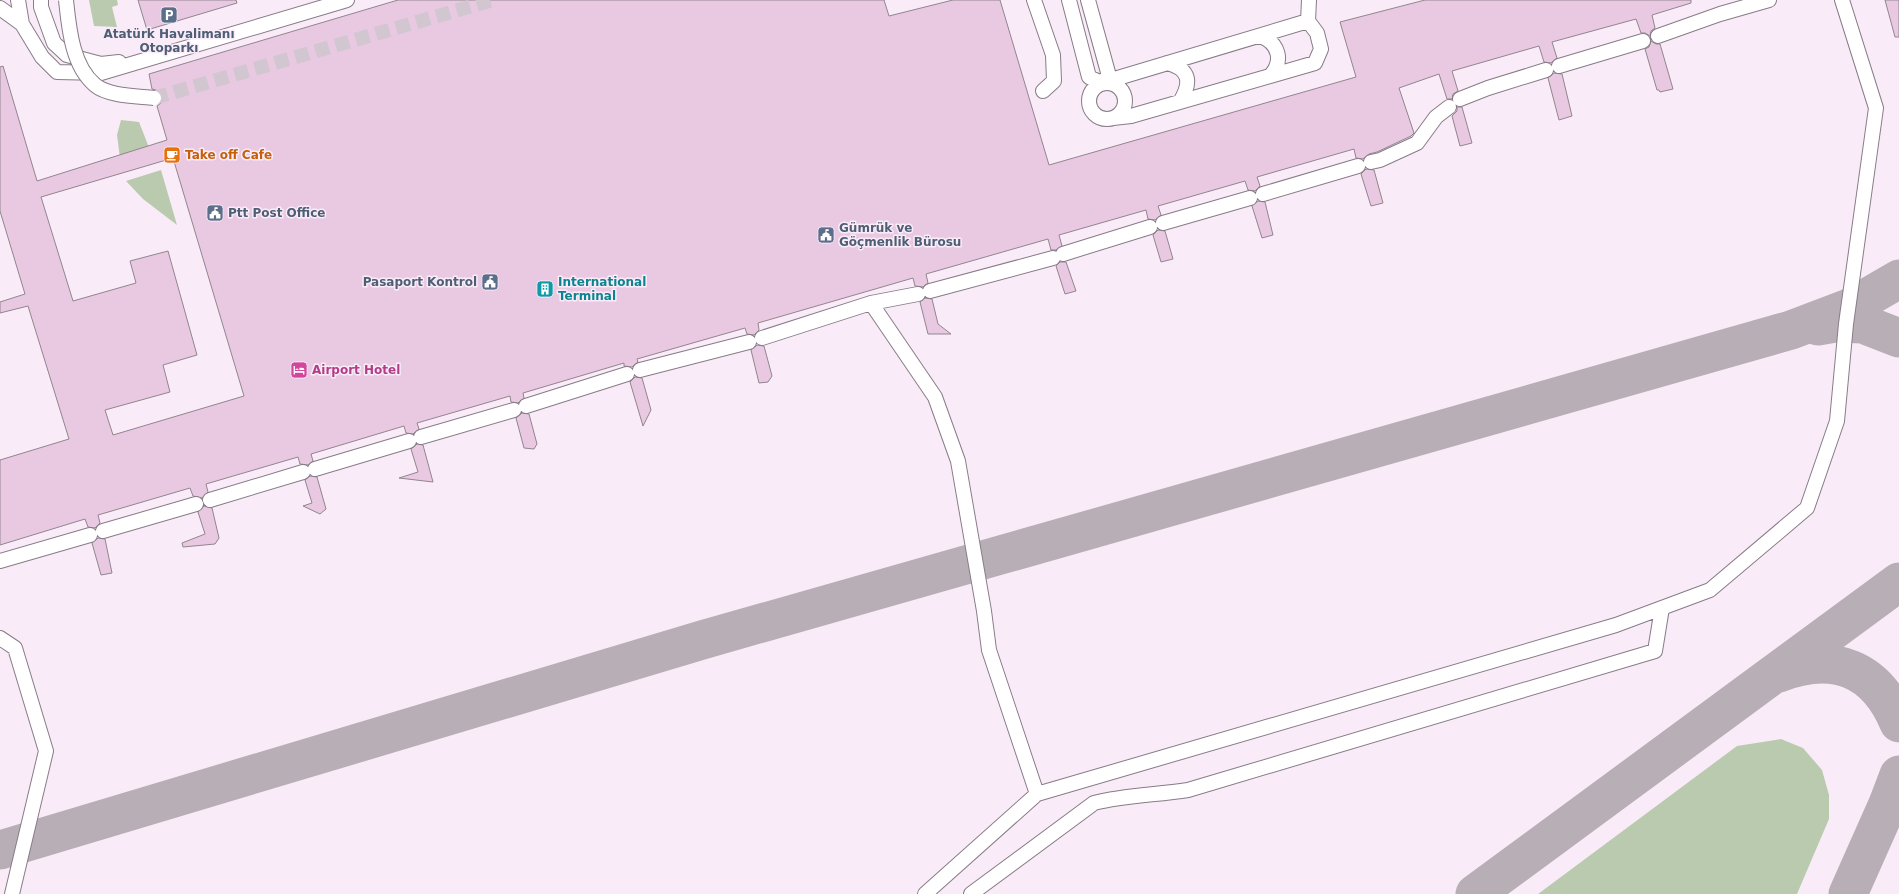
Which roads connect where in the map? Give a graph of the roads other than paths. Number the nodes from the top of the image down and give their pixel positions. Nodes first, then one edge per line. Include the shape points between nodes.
1 (18, 0) edge
2 (41, 0) edge
3 (66, 0) edge
4 (347, 0) edge
5 (1034, 0) edge
6 (1069, 0) edge
7 (1088, 0) edge
8 (1309, 0) edge
9 (1769, 0) edge
10 (1842, 0) edge
11 (0, 8) edge
12 (1308, 22) junction
13 (22, 24) junction
14 (1260, 36) junction
15 (1658, 36) dead end
16 (1643, 41) dead end
17 (151, 58) junction
18 (1167, 63) junction
19 (1270, 76) junction
20 (1101, 83) junction
21 (1043, 90) dead end
22 (154, 98) tunnel mouth
23 (1180, 102) junction
24 (1113, 118) junction
25 (871, 303) junction
26 (210, 500) dead end
27 (196, 504) dead end
28 (0, 561) edge
29 (1662, 608) junction
30 (0, 638) edge
31 (1037, 794) junction
32 (12, 894) edge
33 (925, 894) edge
34 (971, 894) edge

1 - 13 lane
2 - 17 lane via 41,7 54,43 67,55 101,64
3 - 22 lane, bridge via 77,62 95,85 117,94
4 - 17 lane
5 - 21 lane via 1053,55 1054,81
6 - 20 lane via 1089,77
7 - 20 lane via 1109,76
8 - 12 lane
9 - 15 lane
10 - 29 lane via 1876,108 1846,324 1837,421 1807,508 1710,590
11 - 13 lane
12 - 14 lane
12 - 19 lane via 1320,41 1319,58 1315,63
13 - 17 lane via 42,57 57,72 101,73
14 - 18 lane
14 - 19 lane via 1274,45 1278,53 1276,70
16 - 25 lane via 1488,88 1455,103 1436,116 1417,143 1380,160 1058,256 924,293
18 - 20 lane
18 - 23 lane via 1180,68 1187,78 1188,85
19 - 23 lane
20 - 24 lane via 1089,97 1091,110 1101,118
20 - 24 lane via 1118,85 1125,94 1123,111
23 - 24 lane via 1132,116
25 - 26 lane via 756,340 634,372
25 - 31 lane via 935,397 958,461 989,650
27 - 28 lane
29 - 31 lane via 1616,625
29 - 34 lane via 1656,651 1188,790 1114,798 1094,803
30 - 32 lane via 15,648 46,751
31 - 33 lane

